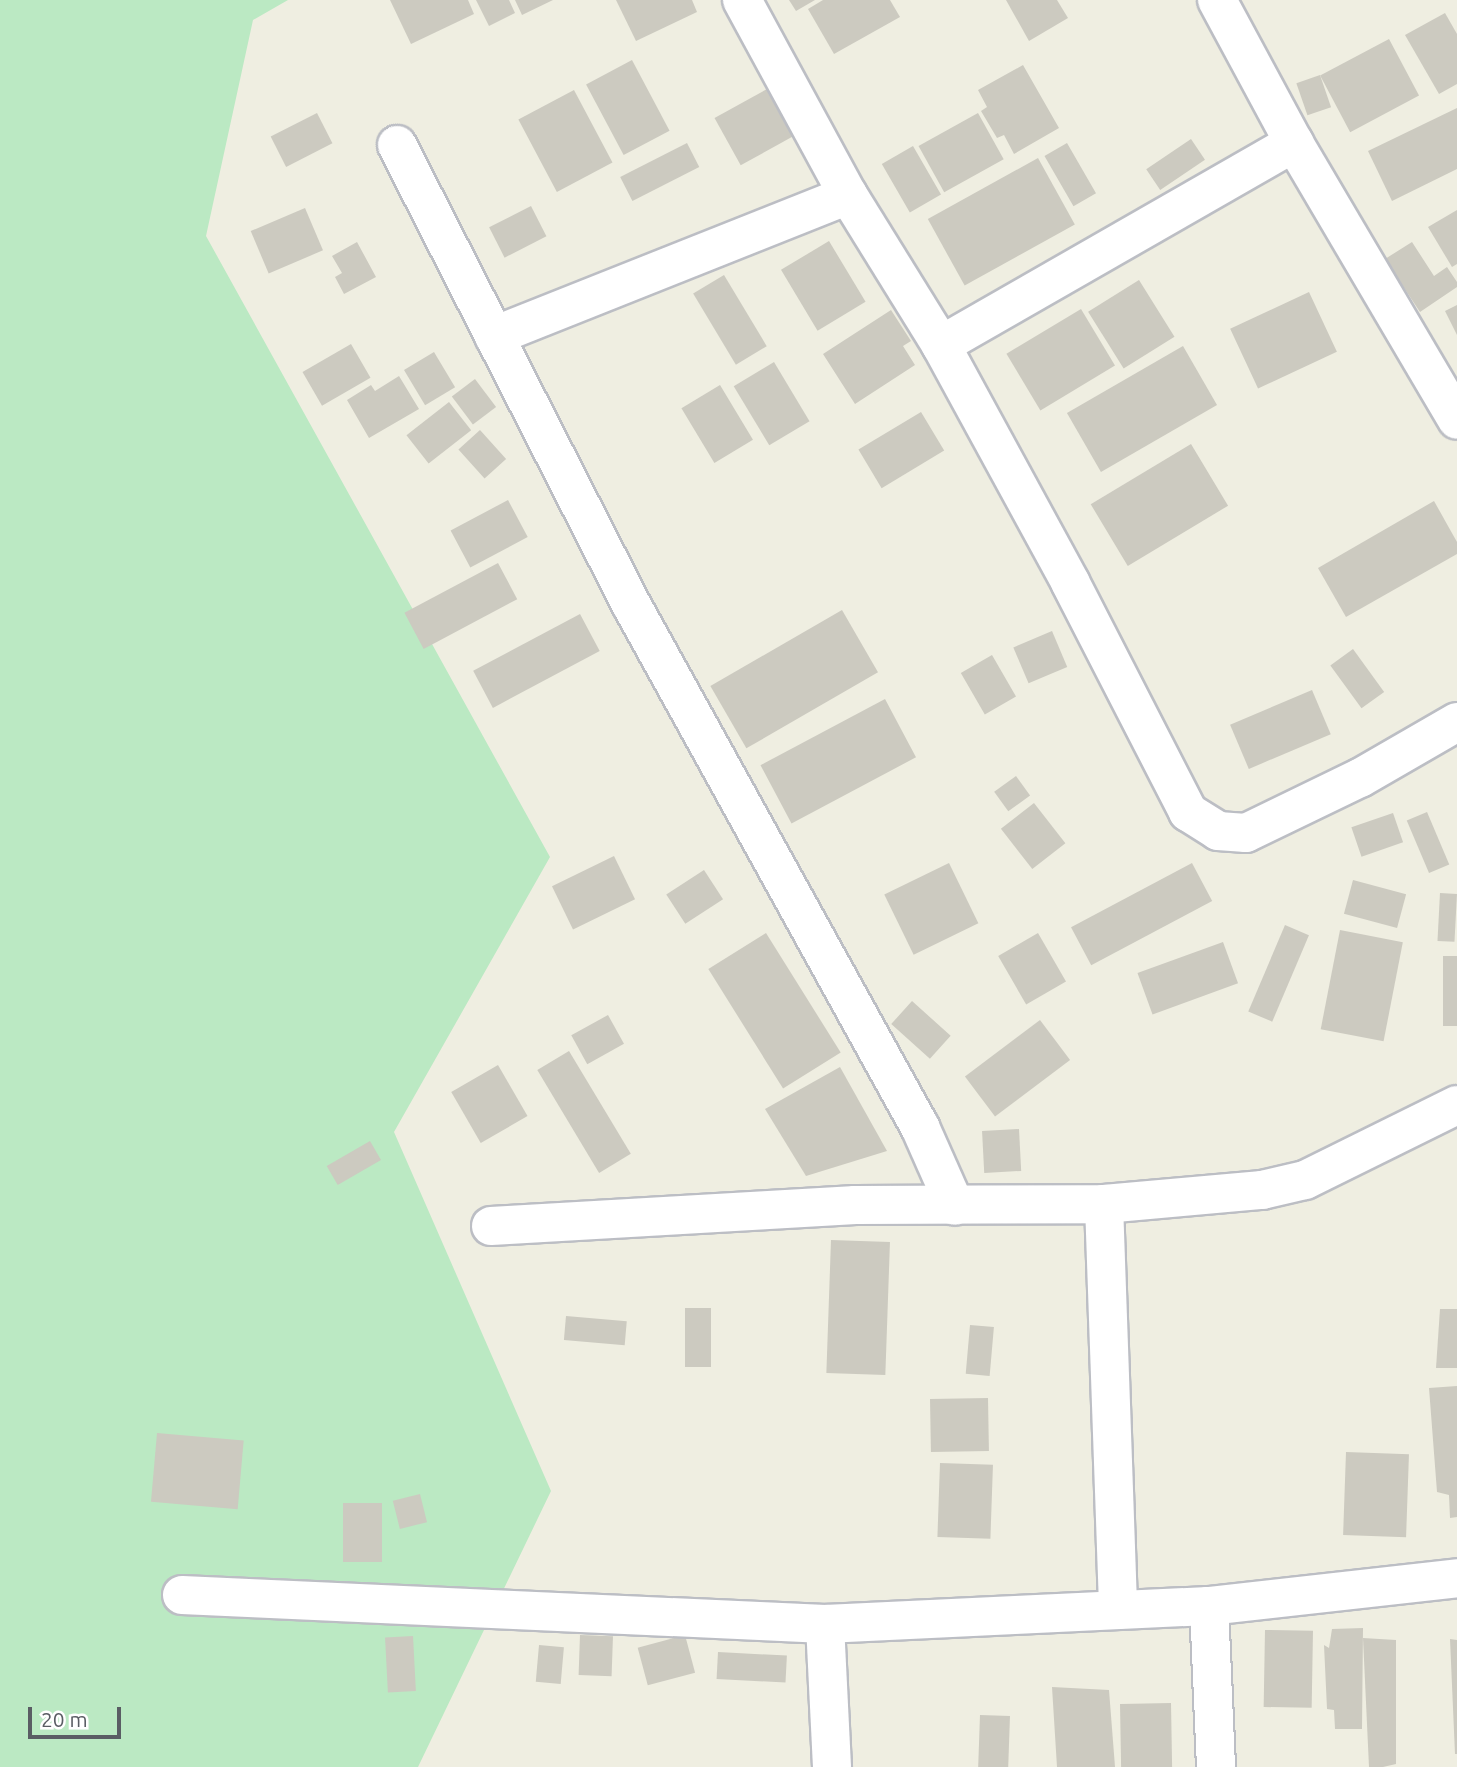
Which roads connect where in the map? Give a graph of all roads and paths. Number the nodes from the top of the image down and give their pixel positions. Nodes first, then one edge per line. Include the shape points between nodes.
1 (741, 0) edge
2 (1217, 0) edge
3 (1294, 143) junction
4 (397, 145) dead end
5 (848, 195) junction
6 (494, 336) junction
7 (941, 345) junction
8 (1457, 420) edge
9 (1457, 722) edge
10 (1457, 1105) edge
11 (1104, 1204) junction
12 (955, 1206) junction
13 (491, 1226) dead end
14 (1457, 1578) edge
15 (182, 1595) dead end
16 (1209, 1606) junction
17 (1118, 1610) junction
18 (825, 1624) junction
19 (832, 1767) edge
20 (1216, 1767) edge

1 - 5 street
2 - 3 street
3 - 7 street
3 - 8 street
4 - 6 street
5 - 6 street
5 - 7 street
6 - 12 street via 631,604 920,1127
7 - 9 street via 1188,812 1218,831 1246,833 1360,778
10 - 11 street via 1305,1180 1262,1190
11 - 12 street
11 - 17 street
12 - 13 street via 855,1205
14 - 16 street
15 - 18 street
16 - 17 street
16 - 20 street
17 - 18 street
18 - 19 street

